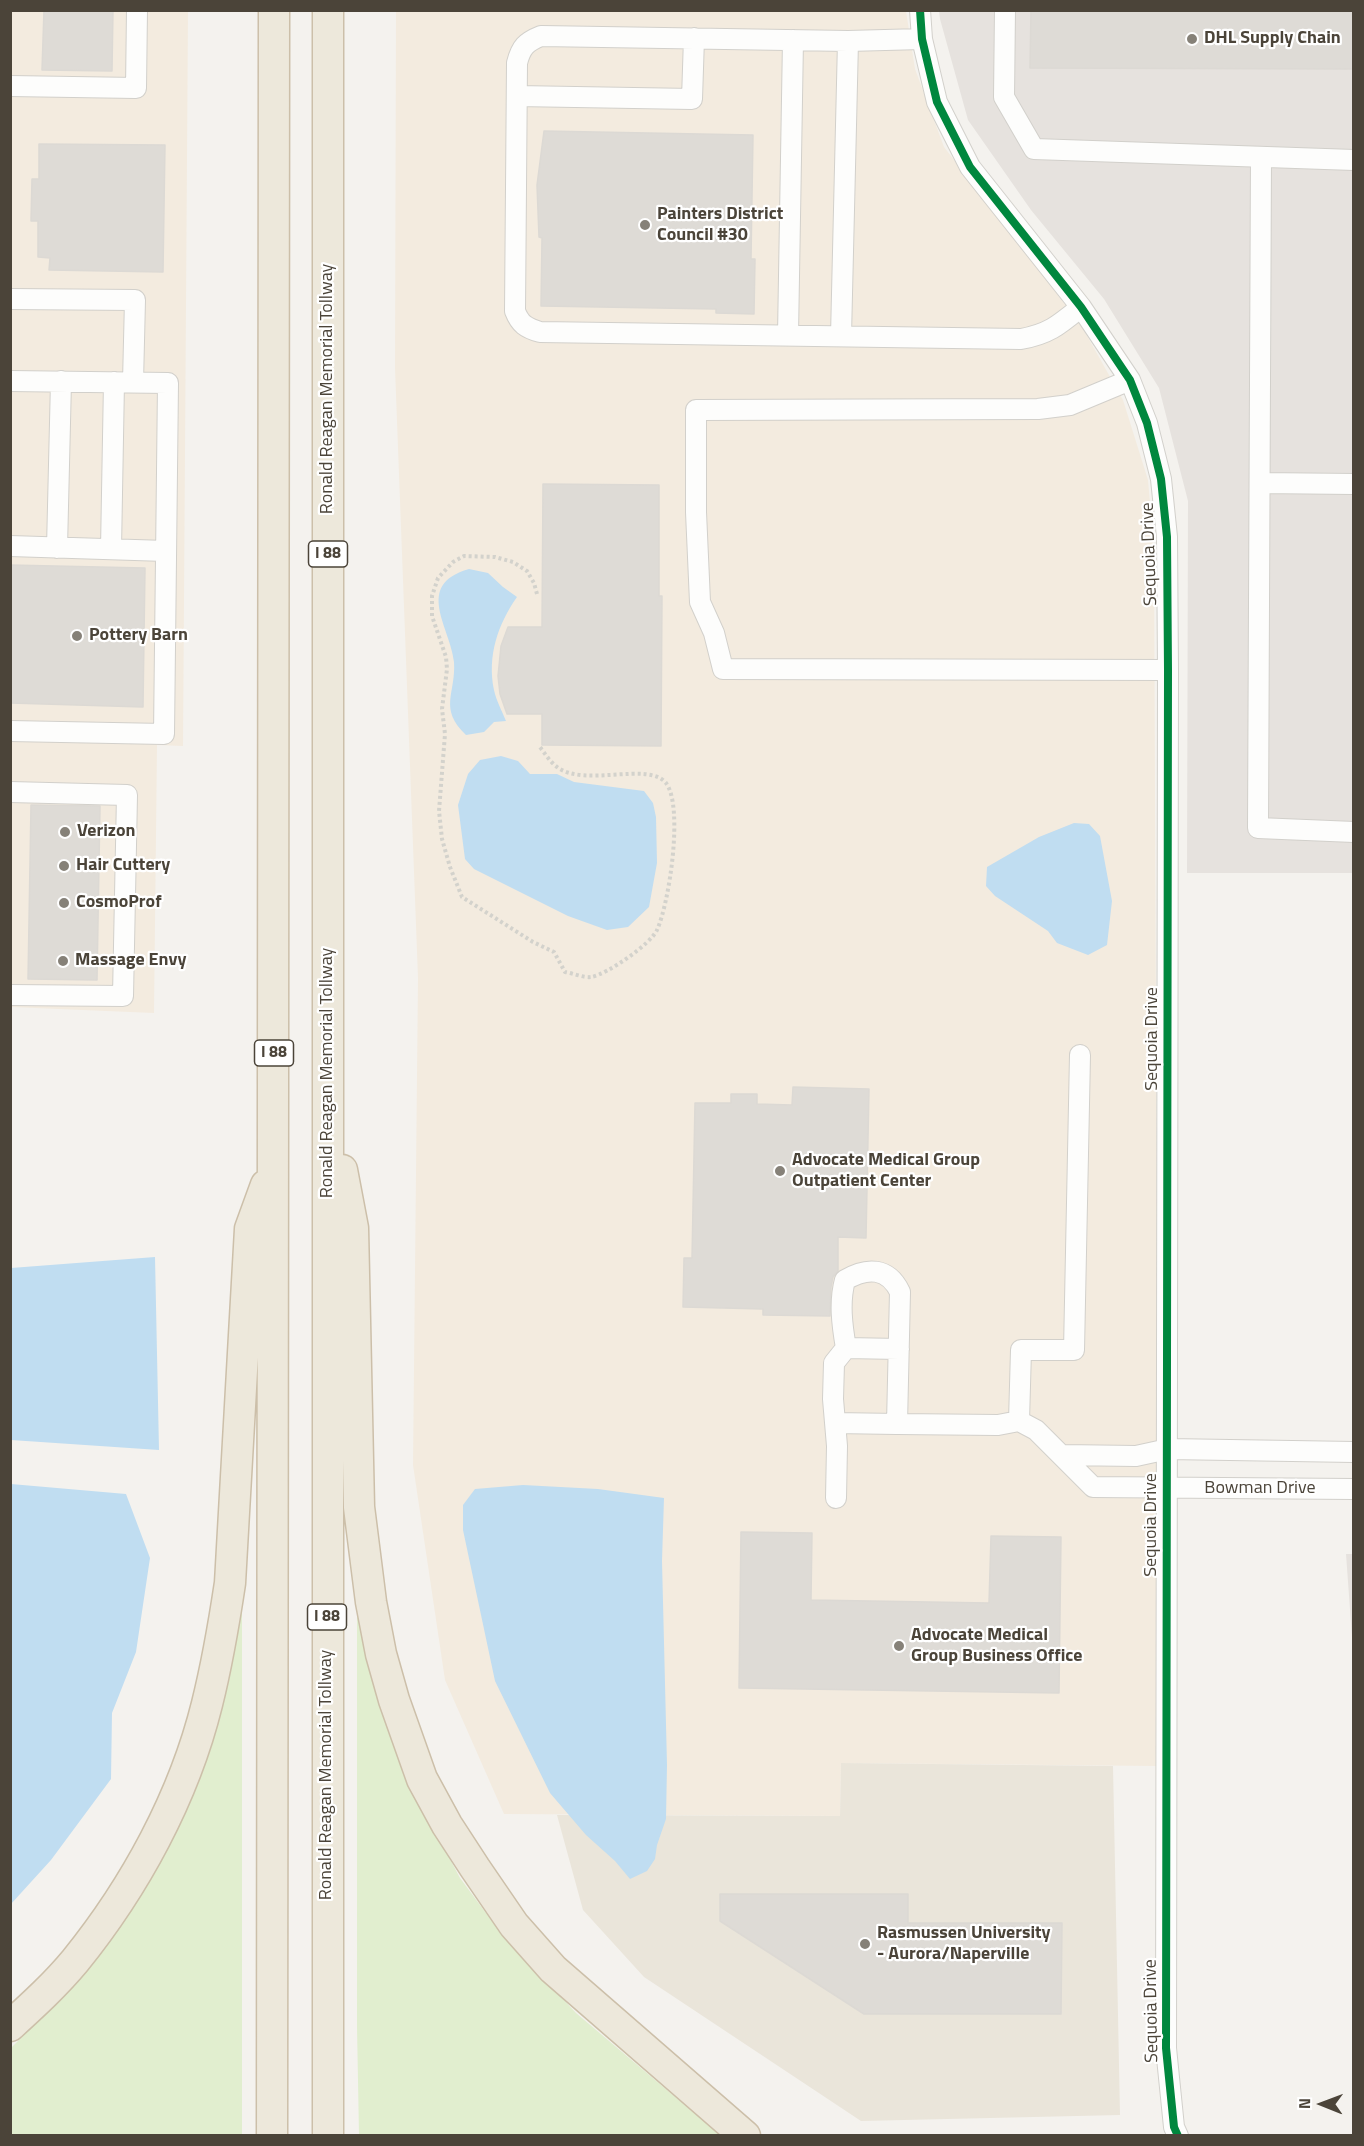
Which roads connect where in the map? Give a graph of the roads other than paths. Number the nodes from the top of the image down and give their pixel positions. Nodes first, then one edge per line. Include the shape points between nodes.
1 (137, 10) edge
2 (274, 10) edge
3 (328, 10) edge
4 (920, 10) edge
5 (1005, 10) edge
6 (694, 38) junction
7 (922, 39) junction
8 (793, 40) junction
9 (848, 41) junction
10 (10, 86) edge
11 (517, 96) junction
12 (1261, 157) junction
13 (1353, 160) edge
14 (10, 299) edge
15 (1081, 307) junction
16 (788, 335) junction
17 (841, 336) junction
18 (1130, 380) junction
19 (10, 381) edge
20 (61, 381) junction
21 (124, 382) junction
22 (1260, 483) junction
23 (1353, 484) edge
24 (10, 546) edge
25 (57, 548) junction
26 (111, 549) junction
27 (166, 551) junction
28 (1168, 670) junction
29 (10, 731) edge
30 (10, 792) edge
31 (1353, 832) edge
32 (10, 995) edge
33 (1080, 1055) dead end
34 (328, 1098) junction
35 (274, 1166) junction
36 (846, 1347) junction
37 (899, 1349) junction
38 (1019, 1421) junction
39 (835, 1423) junction
40 (897, 1424) junction
41 (1168, 1449) junction
42 (1353, 1452) edge
43 (1062, 1455) junction
44 (1167, 1488) junction
45 (1353, 1490) edge
46 (836, 1498) dead end
47 (10, 2026) edge
48 (272, 2136) edge
49 (328, 2136) edge
50 (745, 2136) edge
51 (1178, 2136) edge

1 - 10 street via 136,88
2 - 35 highway, I 88
3 - 34 highway, Ronald Reagan Memorial Tollway / I 88
4 - 7 street, Sequoia Drive
5 - 12 street via 1004,97 1034,149
6 - 8 street
6 - 11 street via 541,36 520,50
6 - 11 street via 692,99
7 - 9 street
7 - 15 street, Sequoia Drive via 938,102 970,167
8 - 9 street
8 - 16 street
9 - 17 street
11 - 16 street via 515,311 519,321 540,332
12 - 13 street
12 - 22 street
14 - 21 street via 135,300
15 - 17 street via 1057,327 1040,336 1021,339
15 - 18 street, Sequoia Drive
16 - 17 street
18 - 28 street, Sequoia Drive via 1147,423 1161,479 1167,537
18 - 28 street via 1070,405 1038,409 696,410 700,602 714,633 723,669
19 - 20 street
20 - 21 street
20 - 25 street
21 - 26 street
21 - 27 street via 168,382
22 - 23 street
22 - 31 street via 1258,828
24 - 25 street
25 - 26 street
26 - 27 street
27 - 29 street via 164,734
28 - 41 street, Sequoia Drive
30 - 32 street via 127,795 123,996
33 - 38 street via 1074,1350 1021,1350
34 - 49 highway, Ronald Reagan Memorial Tollway / I 88
34 - 50 highway via 353,1228 359,1507 371,1602 394,1700 423,1779 481,1878 514,1925 553,1969
35 - 47 highway via 250,1229 230,1583 207,1706 172,1805 144,1860 74,1962
35 - 48 highway, I 88
36 - 37 street
36 - 37 street via 842,1325 845,1280 858,1272 871,1271 894,1280 900,1292
36 - 39 street via 834,1364
37 - 40 street
38 - 40 street via 998,1425
38 - 43 street, Bowman Drive via 1036,1430
39 - 40 street
39 - 46 street
41 - 42 street, Bowman Drive
41 - 43 street, Bowman Drive via 1136,1456
41 - 44 street, Sequoia Drive
43 - 44 street, Bowman Drive via 1093,1487
44 - 45 street, Bowman Drive
44 - 51 street, Sequoia Drive via 1166,2048

